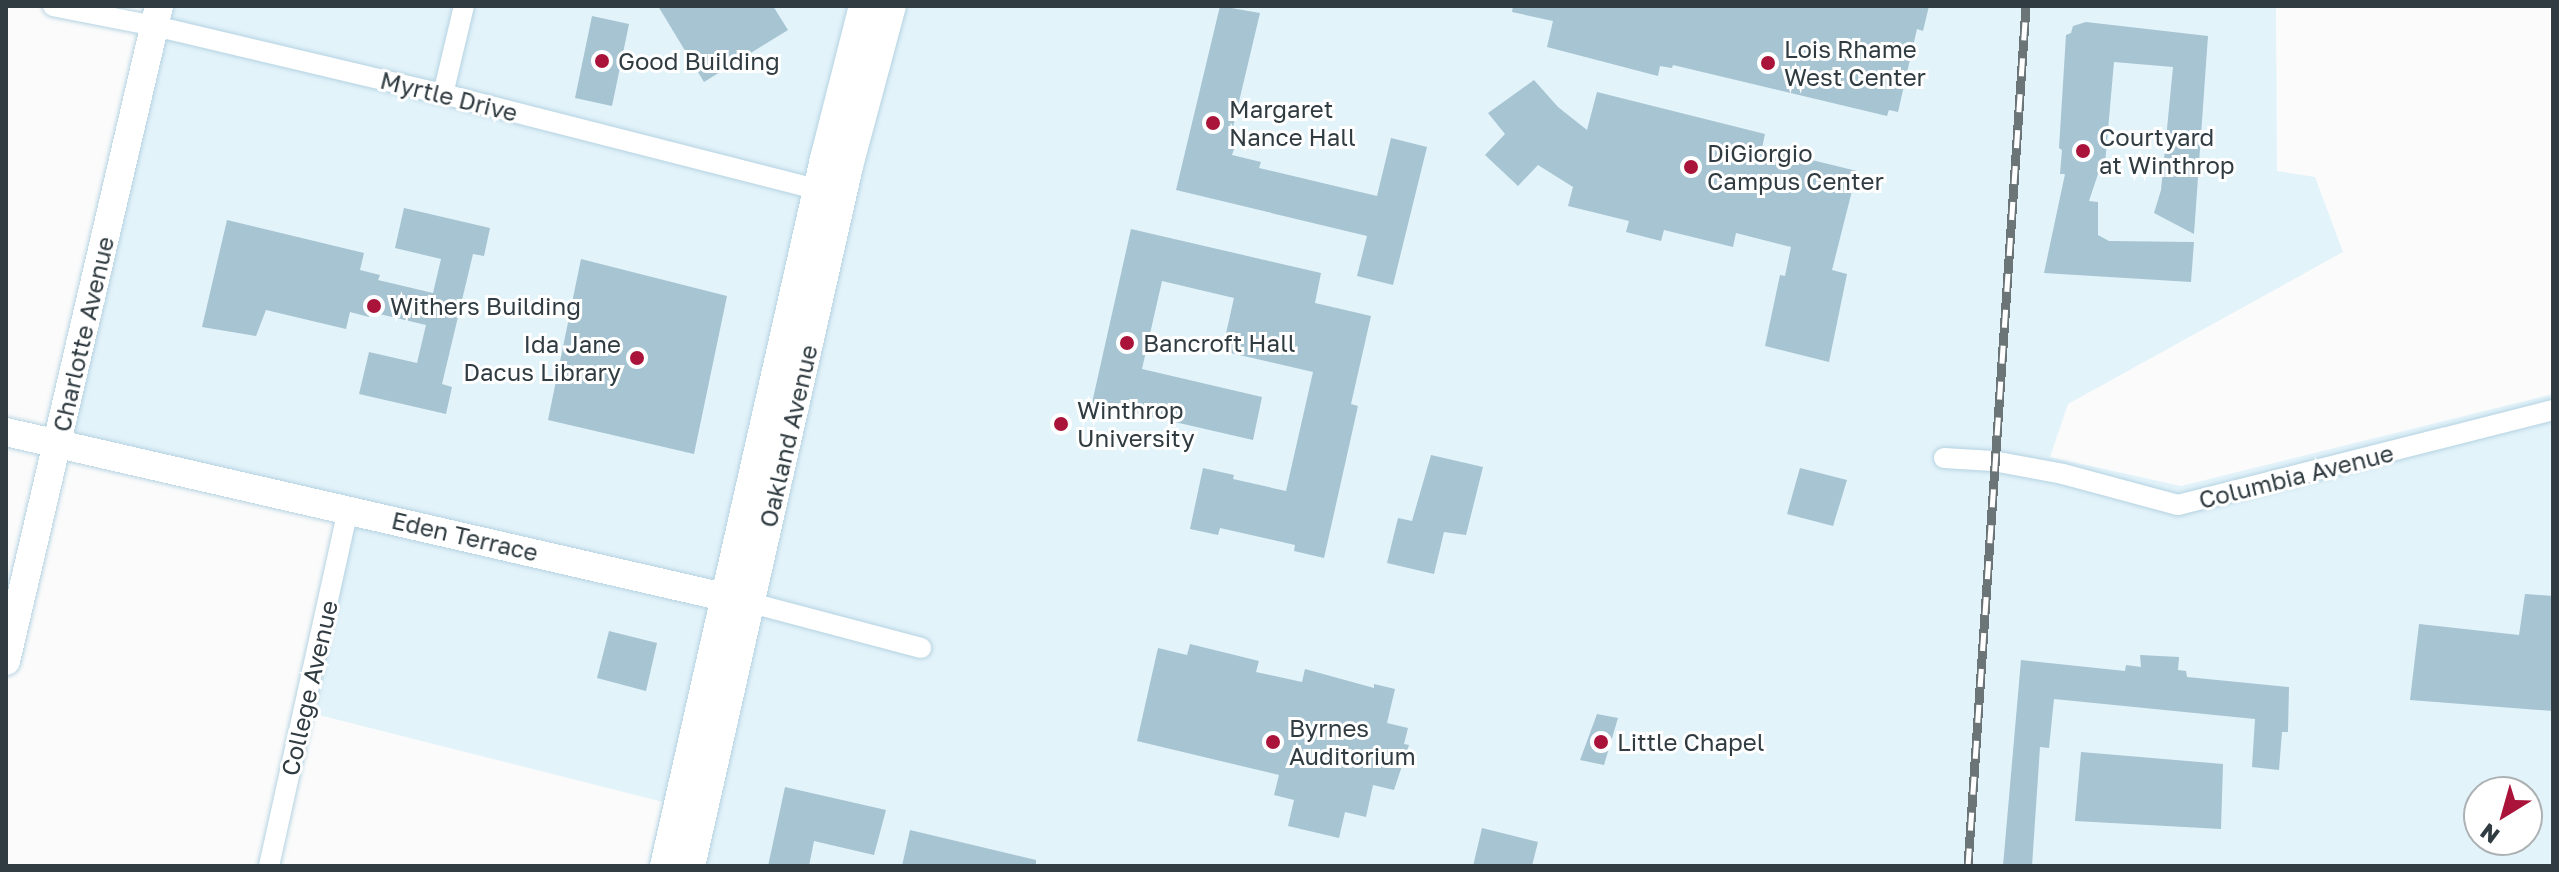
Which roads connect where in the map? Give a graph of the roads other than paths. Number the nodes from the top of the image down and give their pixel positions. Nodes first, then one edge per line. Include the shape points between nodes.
1 (53, 6) edge
2 (464, 6) edge
3 (864, 6) edge
4 (891, 6) edge
5 (157, 16) edge
6 (443, 94) junction
7 (831, 193) junction
8 (2553, 410) edge
9 (6, 432) edge
10 (57, 444) junction
11 (1944, 458) dead end
12 (348, 510) junction
13 (740, 600) junction
14 (921, 648) dead end
15 (6, 661) edge
16 (269, 866) edge
17 (665, 866) edge
18 (690, 866) edge

1 - 5 street, Myrtle Drive
2 - 6 street
3 - 7 main road, Oakland Avenue
4 - 7 main road, Oakland Avenue
5 - 6 street, Myrtle Drive
5 - 10 street, Charlotte Avenue
6 - 7 street, Myrtle Drive
7 - 13 main road, Oakland Avenue
8 - 11 street, Columbia Avenue via 2178,505 2063,474
9 - 10 street, Eden Terrace
10 - 12 street, Eden Terrace
10 - 15 street, Charlotte Avenue
12 - 13 street, Eden Terrace
12 - 16 street, College Avenue
13 - 14 street, Eden Terrace
13 - 17 main road, Oakland Avenue
13 - 18 main road, Oakland Avenue

